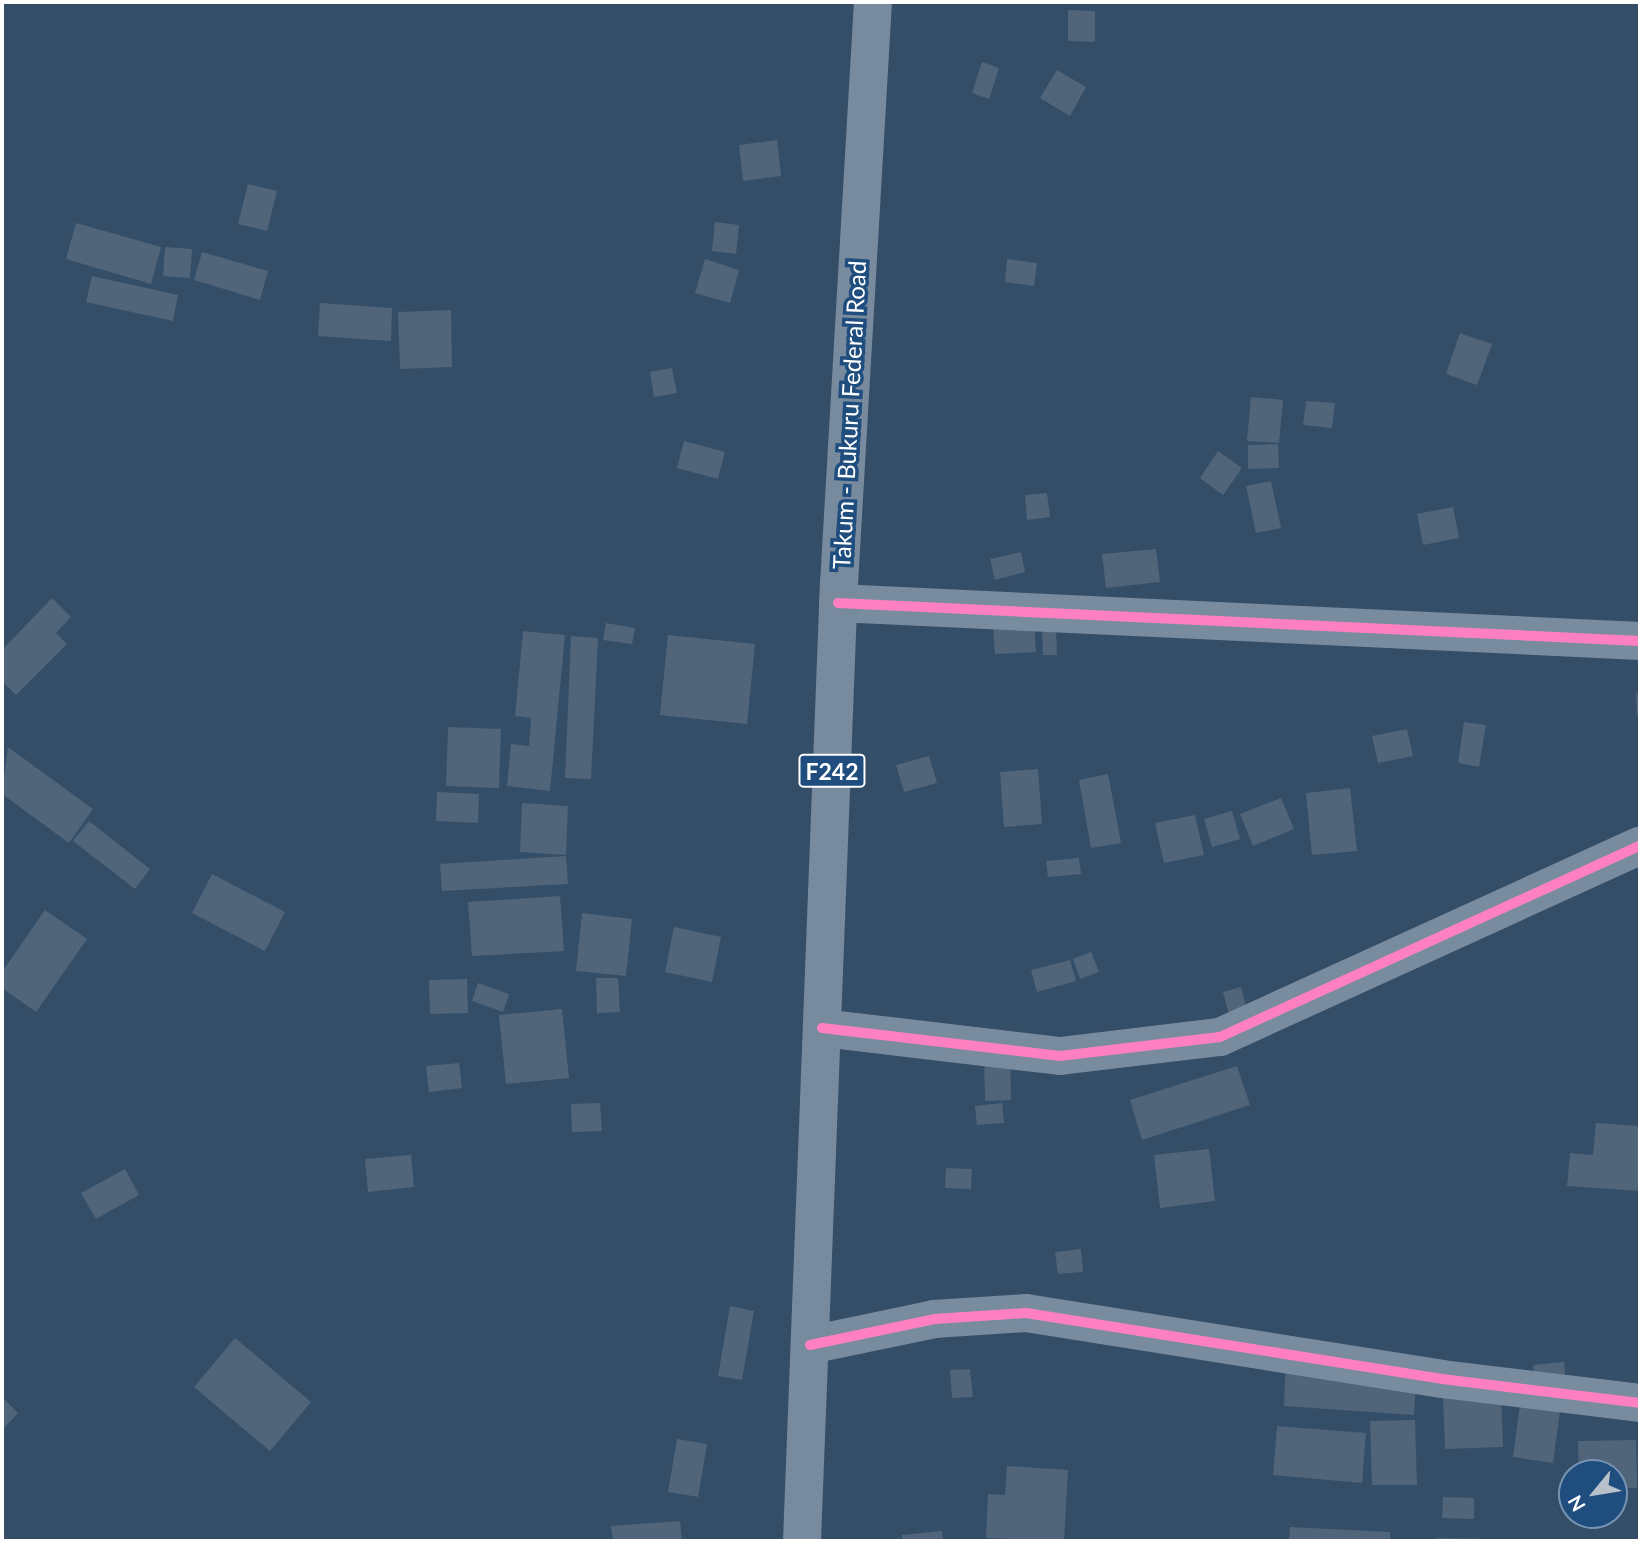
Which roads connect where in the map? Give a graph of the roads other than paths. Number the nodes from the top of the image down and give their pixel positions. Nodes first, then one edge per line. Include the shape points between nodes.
1 (873, 2) edge
2 (838, 603) junction
3 (1640, 640) edge
4 (1640, 846) edge
5 (822, 1028) junction
6 (810, 1345) junction
7 (1640, 1403) edge
8 (802, 1541) edge

1 - 2 main road, Takum - Bukuru Federal Road / F242
2 - 3 street
2 - 5 main road, Takum - Bukuru Federal Road / F242
4 - 5 street via 1220,1037 1060,1056
5 - 6 main road, Takum - Bukuru Federal Road / F242
6 - 7 street via 934,1319 1026,1313 1441,1379
6 - 8 main road, Takum - Bukuru Federal Road / F242

